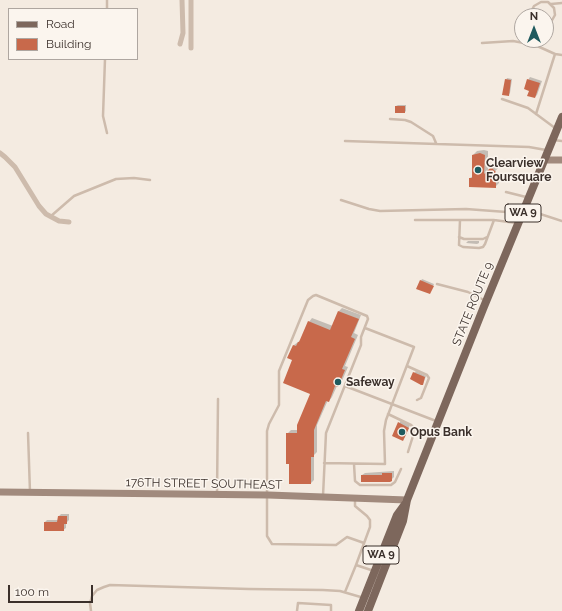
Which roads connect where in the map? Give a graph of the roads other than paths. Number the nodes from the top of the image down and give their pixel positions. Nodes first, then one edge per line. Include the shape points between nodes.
1 (182, 0) edge
2 (191, 0) edge
3 (543, 1) edge
4 (562, 3) edge
5 (551, 4) junction
6 (533, 8) edge
7 (554, 8) edge
8 (482, 43) dead end
9 (180, 44) dead end
10 (190, 48) dead end
11 (555, 54) junction
12 (562, 55) edge
13 (105, 60) edge
14 (502, 100) dead end
15 (536, 114) junction
16 (562, 117) edge
17 (390, 119) dead end
18 (557, 129) junction
19 (107, 132) dead end
20 (553, 140) junction
21 (345, 141) dead end
22 (562, 141) edge
23 (436, 143) junction
24 (548, 151) junction
25 (0, 153) edge
26 (562, 160) edge
27 (544, 162) junction
28 (515, 163) dead end
29 (150, 180) dead end
30 (506, 192) dead end
31 (529, 198) junction
32 (341, 200) dead end
33 (524, 211) junction
34 (50, 217) junction
35 (415, 220) dead end
36 (460, 220) junction
37 (494, 220) junction
38 (562, 221) edge
39 (69, 222) dead end
40 (518, 224) junction
41 (459, 237) junction
42 (487, 237) junction
43 (437, 284) dead end
44 (487, 301) junction
45 (365, 328) junction
46 (407, 366) junction
47 (345, 386) junction
48 (218, 399) dead end
49 (417, 400) dead end
50 (392, 404) junction
51 (388, 414) junction
52 (438, 422) junction
53 (28, 433) dead end
54 (408, 452) dead end
55 (324, 463) junction
56 (354, 464) junction
57 (401, 469) dead end
58 (0, 492) edge
59 (30, 492) junction
60 (217, 494) junction
61 (268, 495) junction
62 (323, 497) junction
63 (355, 498) junction
64 (407, 500) junction
65 (364, 543) junction
66 (356, 565) junction
67 (375, 572) junction
68 (345, 592) junction
69 (364, 598) junction
70 (91, 611) edge
71 (297, 611) edge
72 (331, 611) edge
73 (359, 611) edge
74 (368, 611) edge

1 - 9 street
2 - 10 street
3 - 5 lane
3 - 6 lane
4 - 5 lane
5 - 7 lane
8 - 11 lane via 513,41 535,45
11 - 12 lane
11 - 15 lane
13 - 19 lane via 102,116
14 - 15 lane via 528,108
15 - 18 lane
16 - 18 main road, STATE ROUTE 9 / WA 9
17 - 23 lane via 411,122 432,136
18 - 20 main road, STATE ROUTE 9 / WA 9
20 - 22 lane
20 - 24 main road, STATE ROUTE 9 / WA 9
21 - 23 lane
23 - 24 lane via 529,147
24 - 27 main road, STATE ROUTE 9 / WA 9
25 - 34 street via 15,167 39,206
26 - 27 street
27 - 28 lane
27 - 31 main road, STATE ROUTE 9 / WA 9
29 - 34 lane via 116,179 74,196
30 - 31 lane
31 - 33 main road, STATE ROUTE 9 / WA 9
32 - 33 lane via 369,210 393,212
33 - 38 lane
33 - 40 main road, STATE ROUTE 9 / WA 9
34 - 39 street
35 - 36 lane
36 - 37 lane
36 - 41 lane
37 - 40 lane
37 - 42 lane
40 - 44 main road, STATE ROUTE 9 / WA 9
41 - 42 lane
41 - 42 lane via 459,245 479,248 483,247
43 - 44 lane via 468,292
44 - 52 main road, STATE ROUTE 9 / WA 9
45 - 46 lane via 414,348
45 - 47 lane
45 - 61 lane via 367,316 316,295 308,300 279,371 279,405 267,431
46 - 49 lane via 429,378 421,398
46 - 50 lane
47 - 50 lane
47 - 55 lane via 326,433
48 - 60 lane
50 - 51 lane
50 - 52 lane
51 - 54 lane via 413,427
51 - 56 lane via 384,425 385,464
52 - 64 main road, STATE ROUTE 9 / WA 9
53 - 59 lane
55 - 56 lane
55 - 62 lane
56 - 57 lane via 355,481 360,485 391,485
58 - 59 street, 176TH STREET SOUTHEAST
59 - 60 street, 176TH STREET SOUTHEAST
60 - 61 street, 176TH STREET SOUTHEAST
61 - 62 street, 176TH STREET SOUTHEAST
61 - 65 lane via 267,536 272,544 336,545 347,537
62 - 63 street, 176TH STREET SOUTHEAST
63 - 64 street, 176TH STREET SOUTHEAST
63 - 65 lane via 355,506 370,520
64 - 67 main road, STATE ROUTE 9 / WA 9 via 397,515
64 - 74 main road, STATE ROUTE 9 / WA 9 via 403,521
65 - 66 lane
66 - 67 lane
66 - 68 lane
67 - 69 main road, STATE ROUTE 9 / WA 9
68 - 69 lane
68 - 70 lane via 110,585 97,590 92,596
69 - 73 main road, STATE ROUTE 9 / WA 9
71 - 72 lane via 298,603 331,605

